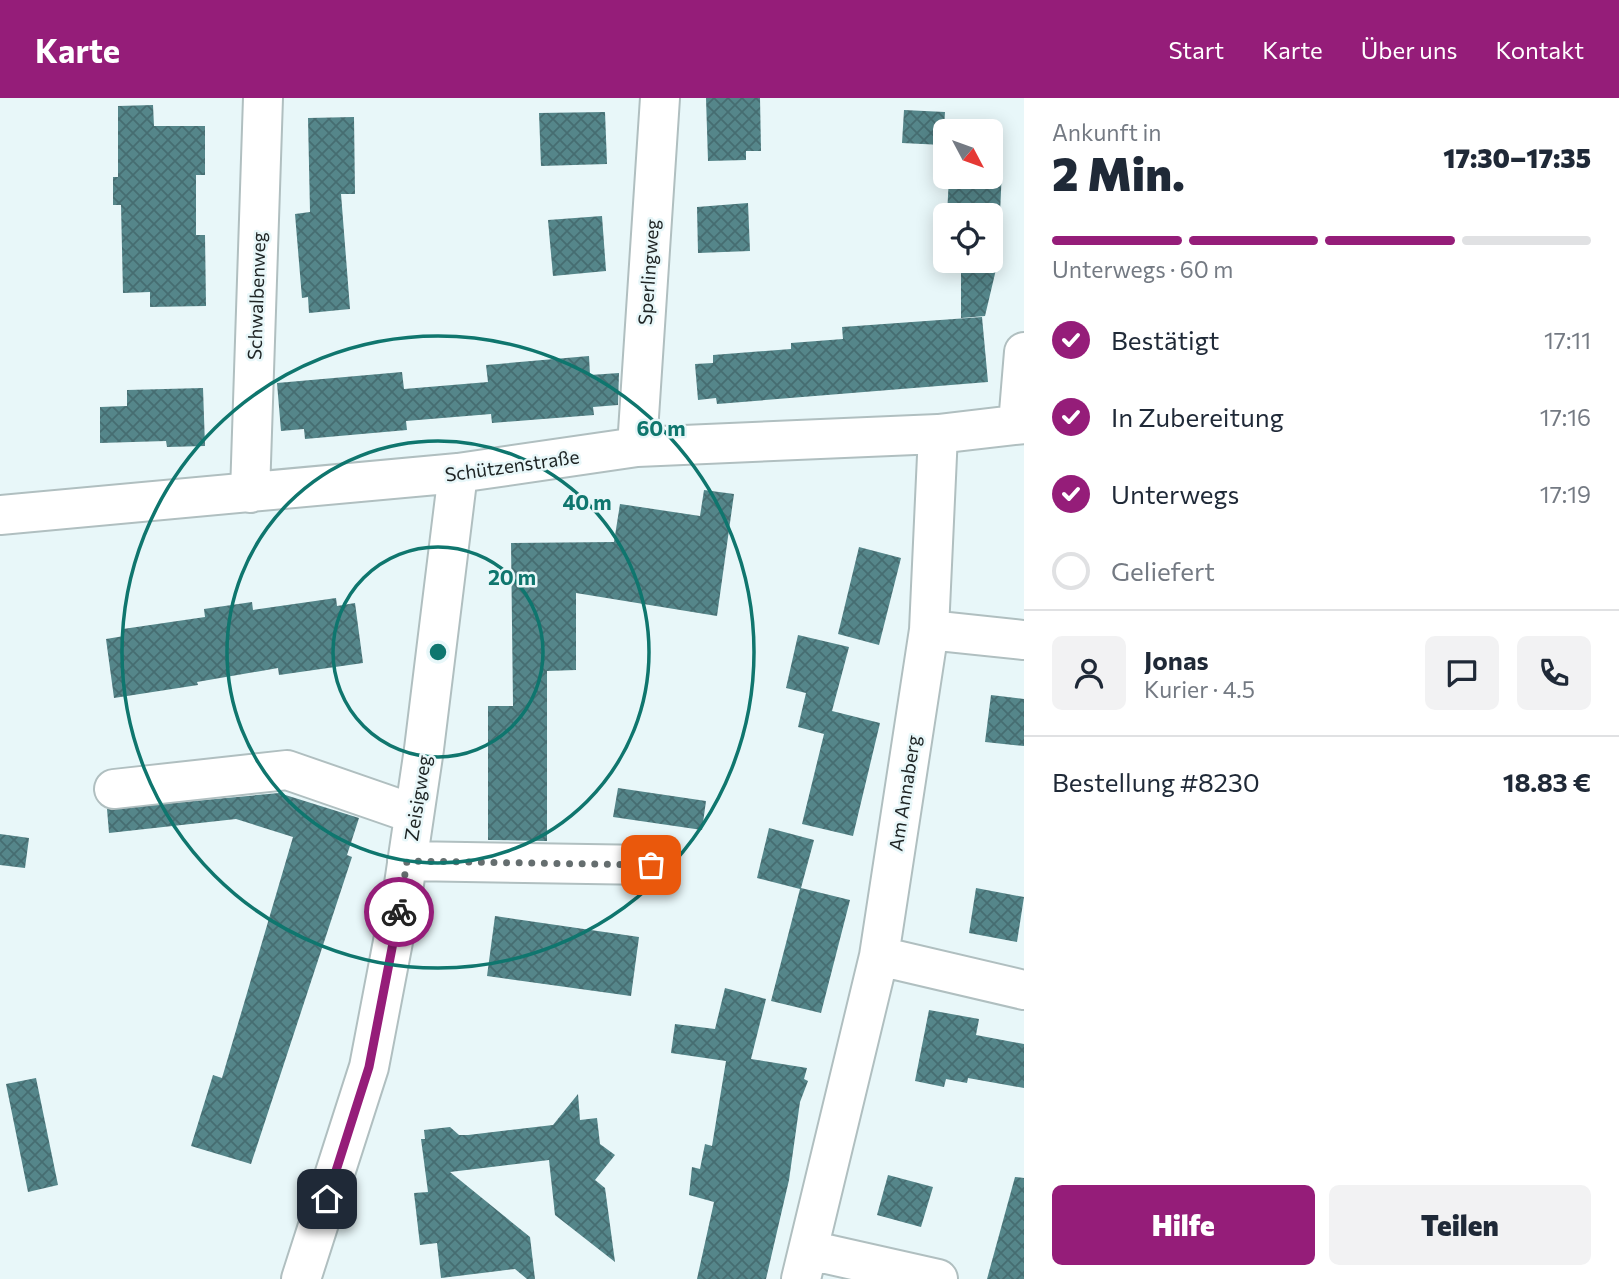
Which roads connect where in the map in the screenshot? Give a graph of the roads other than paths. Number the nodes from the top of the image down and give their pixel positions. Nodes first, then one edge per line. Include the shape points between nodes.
1 (263, 98) edge
2 (660, 98) edge
3 (1024, 352) edge
4 (1021, 424) edge
5 (938, 434) junction
6 (637, 447) junction
7 (458, 473) junction
8 (250, 493) junction
9 (0, 515) edge
10 (929, 630) junction
11 (1024, 640) edge
12 (114, 789) dead end
13 (414, 814) junction
14 (407, 861) junction
15 (651, 865) dead end
16 (879, 956) junction
17 (1024, 990) edge
18 (805, 1264) edge
19 (301, 1279) edge
20 (938, 1279) edge

1 - 8 street, Schwalbenweg
2 - 6 street, Sperlingweg
3 - 4 street
4 - 5 street, Schützenstraße
5 - 6 street, Schützenstraße
5 - 10 street, Am Annaberg
6 - 7 street, Schützenstraße
7 - 8 street, Schützenstraße
7 - 13 street, Zeisigweg
8 - 9 street, Schützenstraße
10 - 11 street
10 - 16 street, Am Annaberg
12 - 13 street via 287,770
13 - 14 street, Zeisigweg
14 - 15 street
14 - 19 street, Zeisigweg via 369,1067
16 - 17 street
16 - 18 street, Am Annaberg
18 - 20 street, Am Annaberg

